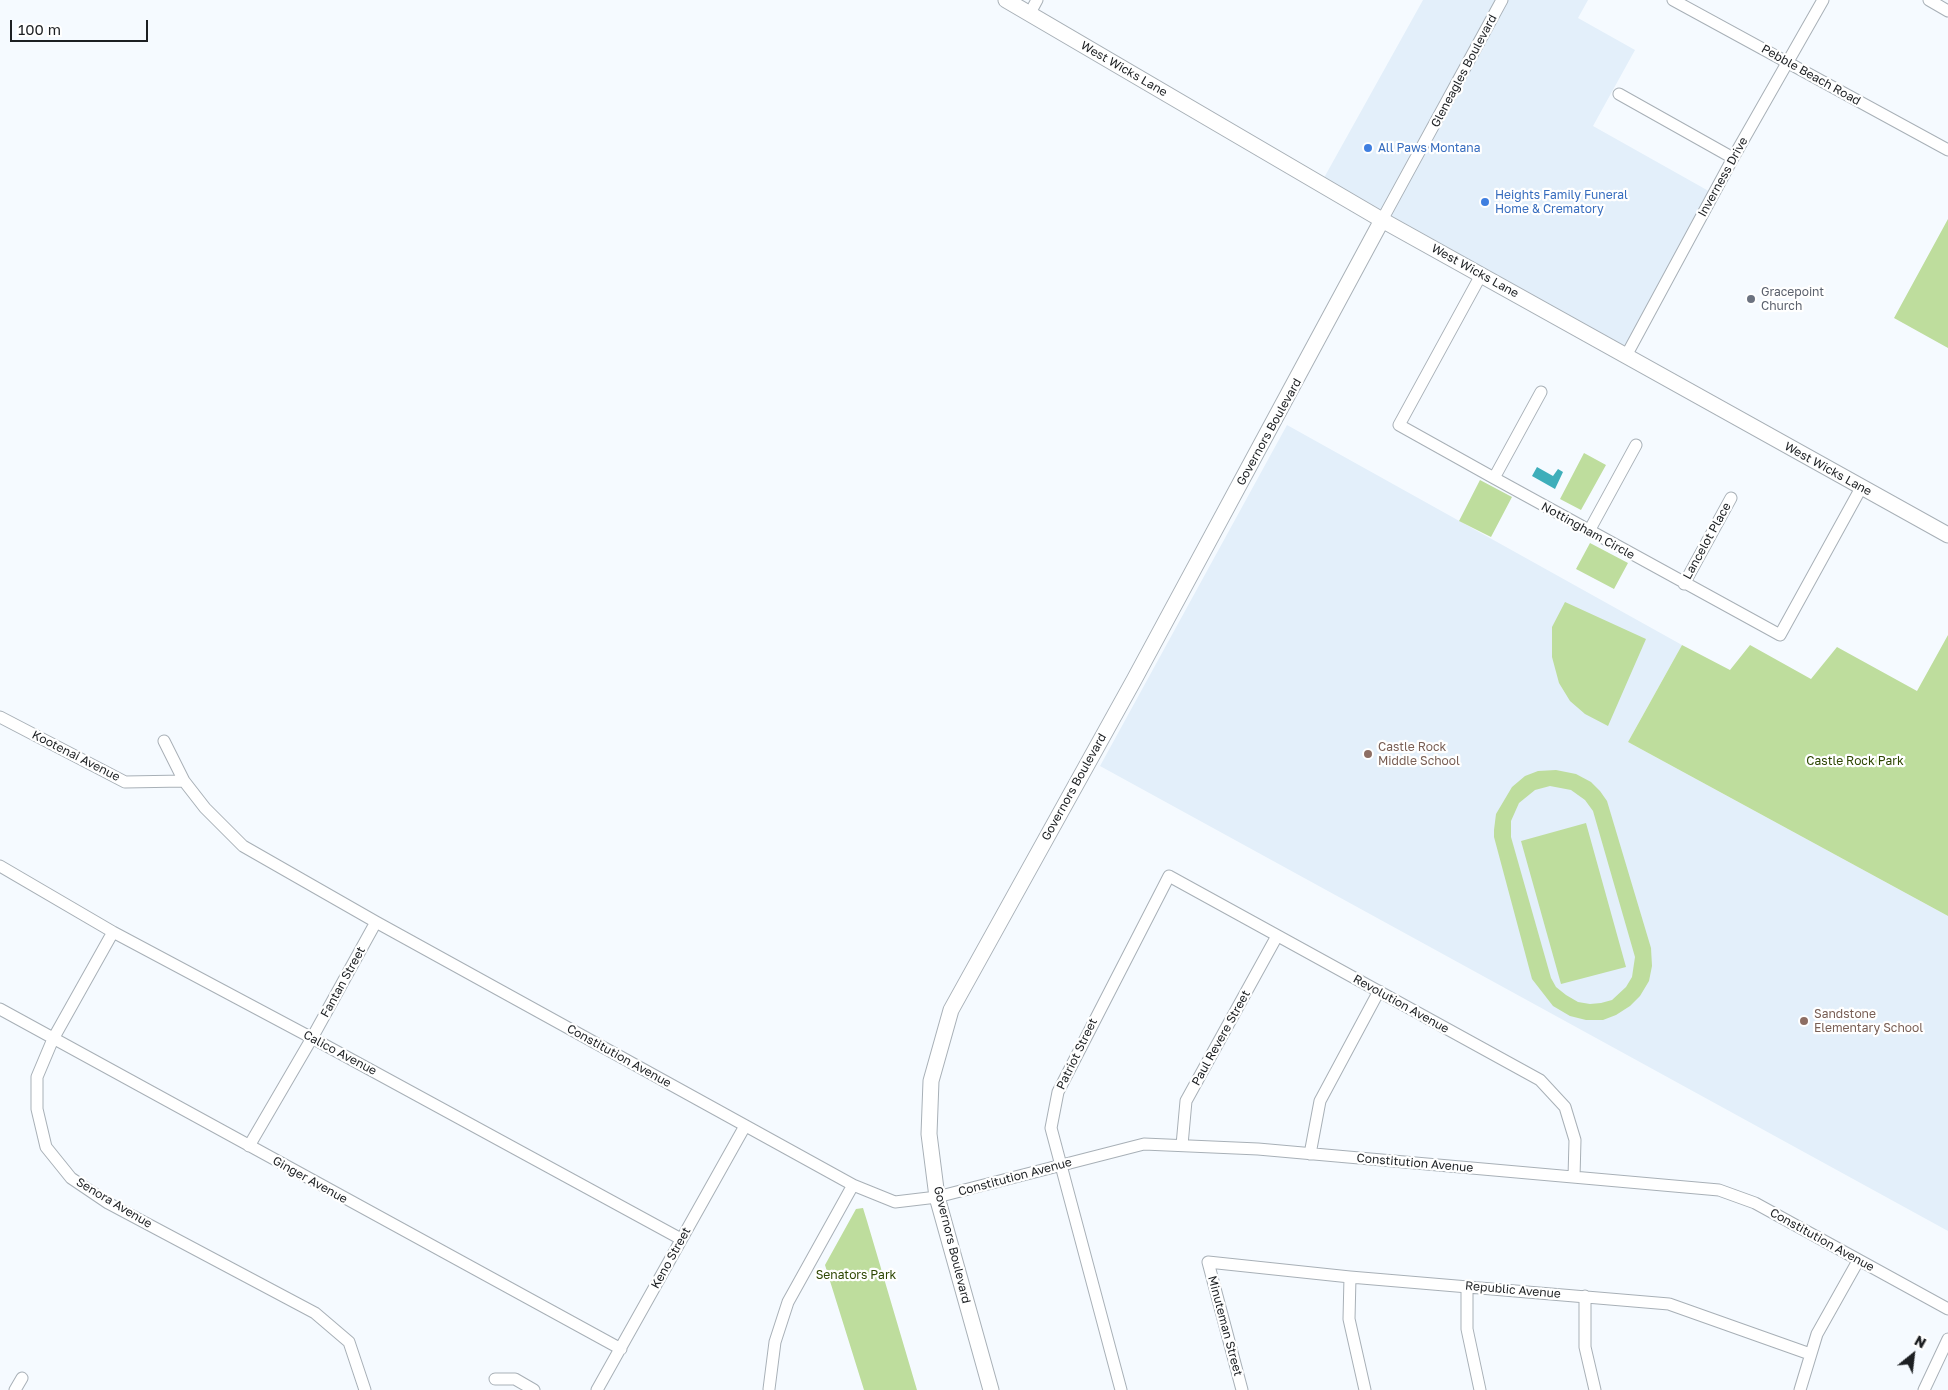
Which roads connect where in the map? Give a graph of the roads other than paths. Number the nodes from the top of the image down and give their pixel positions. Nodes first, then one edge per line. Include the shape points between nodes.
1 (1006, 0) edge
2 (1502, 0) edge
3 (1673, 0) edge
4 (1823, 0) edge
5 (1929, 0) edge
6 (1033, 7) edge
7 (1948, 11) edge
8 (1788, 63) junction
9 (1618, 94) dead end
10 (1948, 150) edge
11 (1732, 158) junction
12 (1382, 220) junction
13 (1481, 275) junction
14 (1626, 356) junction
15 (1541, 392) dead end
16 (1636, 445) dead end
17 (1494, 478) junction
18 (1861, 488) junction
19 (1731, 498) dead end
20 (1589, 531) junction
21 (1948, 535) edge
22 (1684, 584) junction
23 (1, 721) edge
24 (164, 741) dead end
25 (184, 780) junction
26 (0, 866) edge
27 (1169, 876) joint
28 (376, 922) junction
29 (113, 932) junction
30 (1277, 936) junction
31 (1378, 991) junction
32 (0, 1009) edge
33 (312, 1038) junction
34 (53, 1039) junction
35 (745, 1126) junction
36 (1182, 1145) junction
37 (249, 1146) junction
38 (1310, 1154) junction
39 (1061, 1164) junction
40 (1574, 1177) junction
41 (853, 1185) junction
42 (938, 1197) junction
43 (681, 1239) junction
44 (1858, 1261) junction
45 (1208, 1262) joint
46 (1350, 1277) junction
47 (1467, 1286) junction
48 (1585, 1296) junction
49 (1948, 1309) edge
50 (1948, 1339) edge
51 (620, 1349) junction
52 (1810, 1354) junction
53 (22, 1378) dead end
54 (495, 1379) dead end
55 (769, 1388) dead end
56 (15, 1390) edge
57 (365, 1390) edge
58 (534, 1390) edge
59 (597, 1390) edge
60 (991, 1390) edge
61 (1121, 1390) edge
62 (1242, 1390) edge
63 (1365, 1390) edge
64 (1480, 1390) edge
65 (1595, 1390) edge
66 (1800, 1390) edge
67 (1924, 1390) edge

1 - 6 main road, West Wicks Lane
2 - 12 street, Gleneagles Boulevard
3 - 8 street, Pebble Beach Road
4 - 8 street, Inverness Drive
5 - 7 street
6 - 12 main road, West Wicks Lane
8 - 10 street, Pebble Beach Road
8 - 11 street, Inverness Drive
9 - 11 street
11 - 14 street, Inverness Drive
12 - 13 main road, West Wicks Lane
12 - 42 main road, Governors Boulevard via 1134,680 951,1010 931,1081 929,1134
13 - 14 main road, West Wicks Lane
13 - 17 street, Nottingham Circle via 1399,425
14 - 18 main road, West Wicks Lane
15 - 17 street
16 - 20 street
17 - 20 street, Nottingham Circle
18 - 21 main road, West Wicks Lane
18 - 22 street, Nottingham Circle via 1780,635
19 - 22 street, Lancelot Place
20 - 22 street, Nottingham Circle
23 - 25 street, Kootenai Avenue via 125,782
24 - 25 street, Constitution Avenue
25 - 28 street, Constitution Avenue via 205,808 243,846
26 - 29 street, Calico Avenue
27 - 30 street, Revolution Avenue
27 - 39 street, Patriot Street via 1058,1092 1051,1128
28 - 33 street, Fantan Street
28 - 35 street, Constitution Avenue
29 - 33 street, Calico Avenue
29 - 34 street, Senora Avenue
30 - 31 street, Revolution Avenue
30 - 36 street, Paul Revere Street via 1186,1100
31 - 38 street via 1320,1101
31 - 40 street, Revolution Avenue via 1540,1080 1565,1108 1575,1140
32 - 34 street, Ginger Avenue
33 - 37 street, Fantan Street
33 - 43 street, Calico Avenue
34 - 37 street, Ginger Avenue
34 - 57 street, Senora Avenue via 37,1077 37,1109 46,1148 71,1178 108,1203 315,1313 349,1342
35 - 41 street, Constitution Avenue
35 - 43 street, Keno Street
36 - 38 street, Constitution Avenue
36 - 39 street, Constitution Avenue via 1144,1144
37 - 51 street, Ginger Avenue
38 - 40 street, Constitution Avenue
39 - 42 street, Constitution Avenue
39 - 61 street, Patriot Street
40 - 44 street, Constitution Avenue via 1719,1190 1755,1203
41 - 42 street, Constitution Avenue via 895,1202
41 - 55 street via 788,1302 775,1342
42 - 60 main road, Governors Boulevard
43 - 51 street, Keno Street
44 - 49 street, Constitution Avenue
44 - 52 street via 1817,1334
45 - 46 street, Republic Avenue
45 - 62 street, Minuteman Street
46 - 47 street, Republic Avenue
46 - 63 street via 1349,1318
47 - 48 street, Republic Avenue
47 - 64 street via 1467,1329
48 - 52 street, Republic Avenue via 1669,1304
48 - 65 street via 1586,1348
50 - 67 street
51 - 59 street, Keno Street
52 - 66 street
53 - 56 street
54 - 58 street via 515,1379

